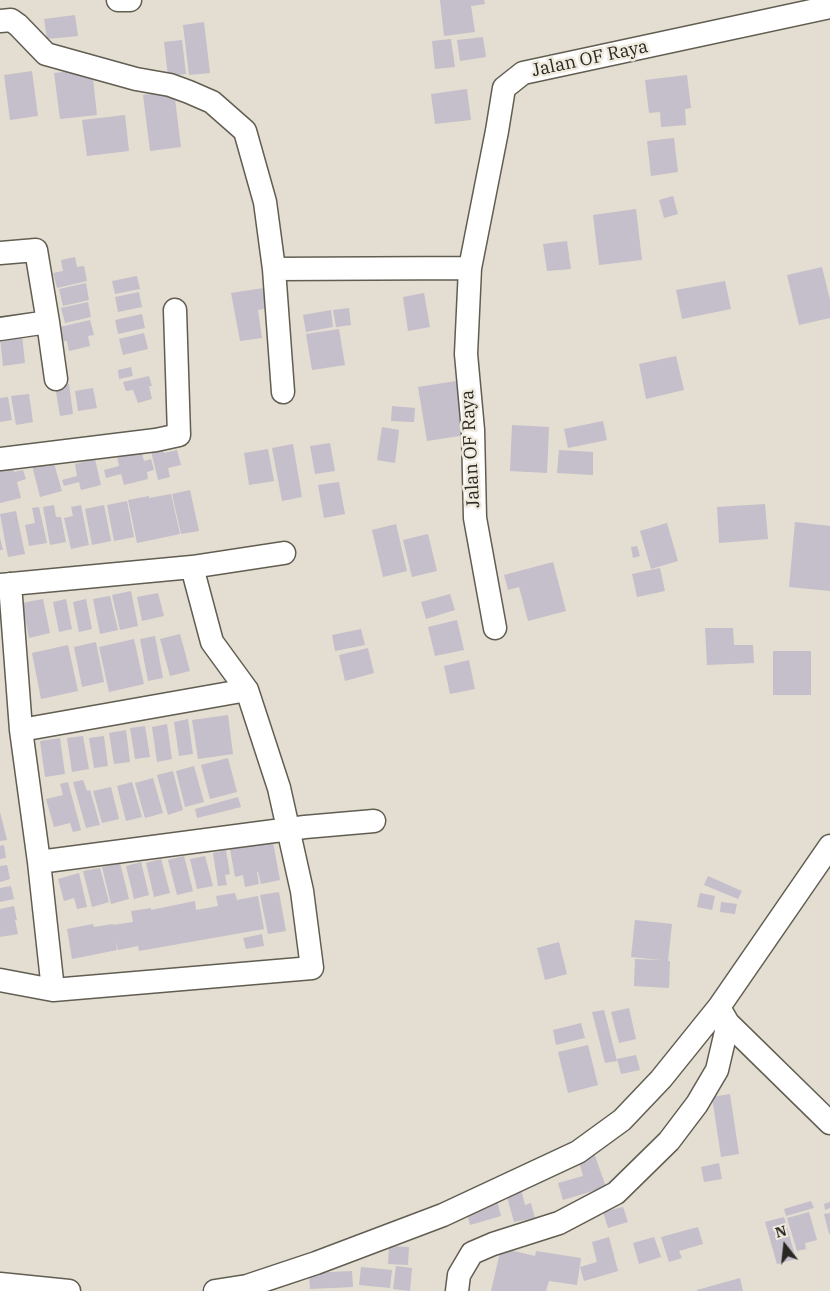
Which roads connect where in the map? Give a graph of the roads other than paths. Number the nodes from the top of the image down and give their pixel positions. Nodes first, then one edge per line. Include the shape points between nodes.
1 (118, 0) edge
2 (130, 0) edge
3 (830, 7) edge
4 (0, 22) edge
5 (0, 254) edge
6 (470, 268) junction
7 (274, 269) junction
8 (175, 310) dead end
9 (48, 322) junction
10 (0, 329) edge
11 (56, 379) dead end
12 (283, 392) dead end
13 (0, 459) edge
14 (284, 553) dead end
15 (192, 567) junction
16 (5, 585) edge
17 (495, 628) dead end
18 (247, 690) junction
19 (21, 730) junction
20 (374, 821) dead end
21 (288, 829) junction
22 (830, 846) edge
23 (39, 862) junction
24 (0, 980) edge
25 (53, 990) junction
26 (723, 1015) junction
27 (830, 1124) edge
28 (0, 1284) edge
29 (246, 1286) junction
30 (69, 1291) edge
31 (215, 1291) edge
32 (275, 1291) edge
33 (457, 1291) edge

1 - 2 street
3 - 6 street, Jalan OF Raya via 523,73 504,88
4 - 7 street via 11,20 46,54 170,85 212,102 245,131 265,202
5 - 9 street via 36,250
6 - 7 street
6 - 17 street, Jalan OF Raya via 466,354 475,518
7 - 12 street
8 - 13 street via 179,434 156,440
9 - 10 street
9 - 11 street
14 - 15 street
15 - 16 street
15 - 18 street via 212,642
16 - 19 street
18 - 19 street
18 - 21 street via 279,788
19 - 23 street
20 - 21 street
21 - 23 street
21 - 25 street via 302,891 312,968
22 - 26 street
23 - 25 street
24 - 25 street
26 - 27 street
26 - 29 street via 622,1120 578,1152 443,1215
26 - 33 street via 717,1070 669,1141 616,1193 559,1223 472,1253 458,1275
28 - 30 street
29 - 31 street
29 - 32 street

